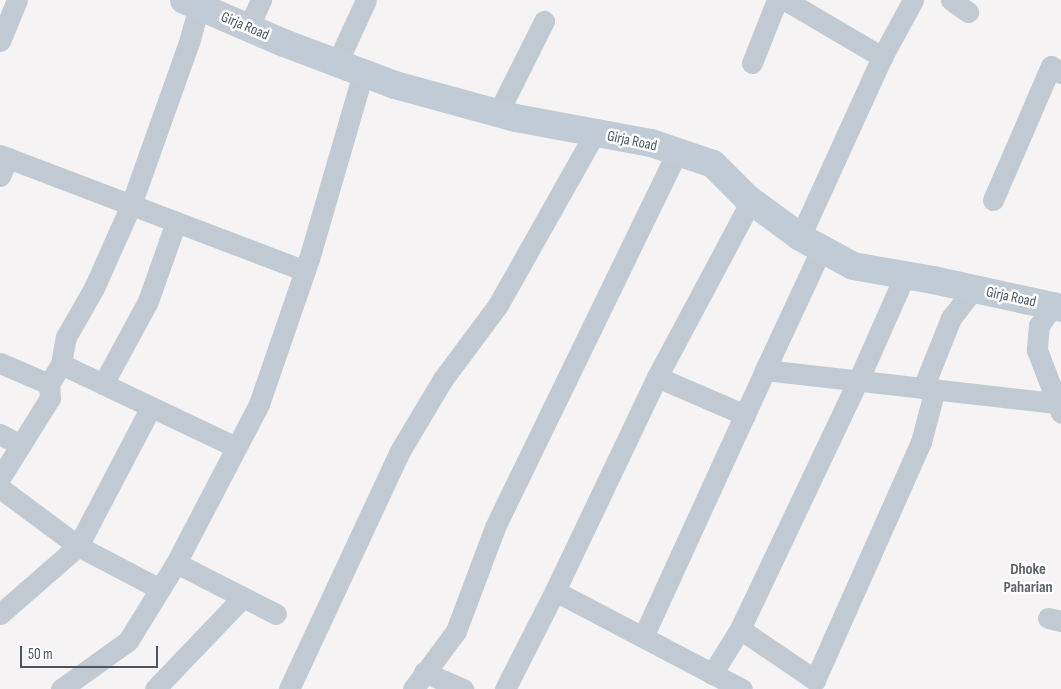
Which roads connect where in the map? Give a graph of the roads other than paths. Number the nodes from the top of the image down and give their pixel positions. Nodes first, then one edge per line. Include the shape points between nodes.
1 (17, 0) edge
2 (261, 0) edge
3 (366, 0) edge
4 (777, 0) edge
5 (784, 0) edge
6 (913, 0) edge
7 (191, 3) edge
8 (544, 21) dead end
9 (248, 28) junction
10 (0, 41) edge
11 (882, 57) junction
12 (336, 63) junction
13 (752, 63) dead end
14 (364, 73) junction
15 (1061, 73) edge
16 (498, 113) junction
17 (594, 132) junction
18 (677, 152) junction
19 (3, 163) edge
20 (746, 197) junction
21 (993, 200) dead end
22 (131, 205) junction
23 (176, 222) junction
24 (811, 243) junction
25 (305, 271) junction
26 (905, 275) junction
27 (974, 289) junction
28 (1057, 307) edge
29 (0, 363) edge
30 (60, 364) junction
31 (765, 370) junction
32 (657, 377) junction
33 (858, 381) junction
34 (49, 384) junction
35 (103, 384) junction
36 (929, 389) junction
37 (151, 407) junction
38 (1059, 408) edge
39 (745, 415) junction
40 (0, 434) edge
41 (20, 445) junction
42 (236, 447) junction
43 (0, 478) edge
44 (0, 488) edge
45 (78, 546) junction
46 (176, 563) junction
47 (160, 589) junction
48 (555, 591) junction
49 (243, 597) junction
50 (0, 614) edge
51 (276, 614) dead end
52 (740, 629) junction
53 (643, 637) junction
54 (712, 674) junction
55 (419, 681) edge
56 (61, 689) edge
57 (155, 689) edge
58 (289, 689) edge
59 (463, 689) edge
60 (505, 689) edge
61 (742, 689) edge

1 - 10 street
2 - 9 street
3 - 12 street
4 - 13 street
5 - 11 street
6 - 11 street
7 - 9 main road, Girja Road
7 - 22 street via 190,39
8 - 16 street
9 - 12 main road, Girja Road
11 - 24 street
12 - 14 main road, Girja Road
14 - 16 main road, Girja Road via 395,85
14 - 25 street
15 - 21 street via 1051,66
16 - 17 main road, Girja Road
17 - 18 main road, Girja Road via 651,143
17 - 58 street via 498,305 443,379 400,451
18 - 20 main road, Girja Road via 714,164
18 - 55 street via 495,527 456,632
19 - 22 street
20 - 24 main road, Girja Road
20 - 32 street via 746,210
22 - 23 street
22 - 30 street via 94,288 66,337
23 - 25 street
23 - 35 street via 148,301
24 - 26 main road, Girja Road via 853,266
24 - 31 street
25 - 42 street via 259,404
26 - 27 main road, Girja Road
26 - 33 street
27 - 28 main road, Girja Road
27 - 36 street via 951,318
28 - 38 street via 1039,325 1037,350
29 - 34 street
30 - 34 street
30 - 35 street
31 - 33 street
31 - 39 street
32 - 39 street
32 - 48 street
33 - 36 street
33 - 52 street
34 - 41 street via 50,398
35 - 37 street
36 - 38 street
36 - 52 street via 921,442 815,680
37 - 42 street
37 - 45 street
39 - 53 street
40 - 41 street
41 - 43 street
42 - 46 street
44 - 45 street
45 - 47 street
45 - 50 street
46 - 47 street
46 - 49 street
47 - 56 street via 128,641
48 - 53 street
48 - 60 street
49 - 51 street
49 - 57 street
52 - 54 street
53 - 54 street
54 - 61 street
55 - 59 street

